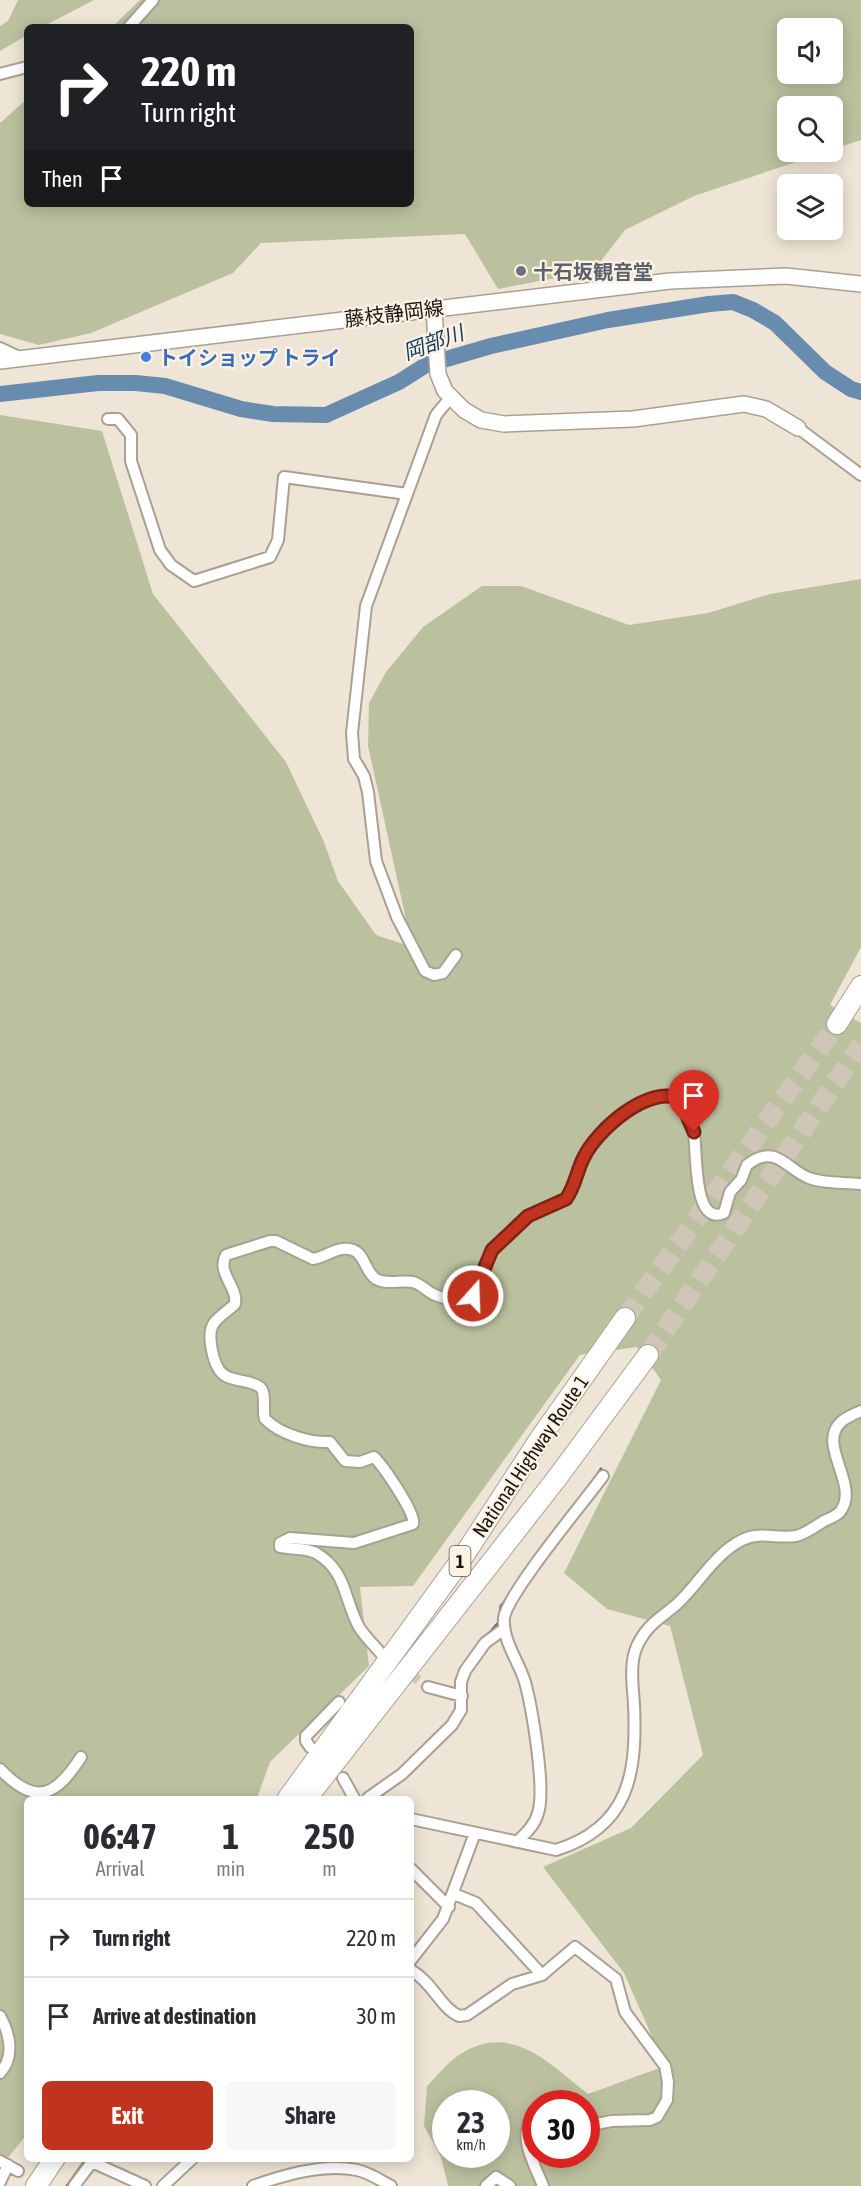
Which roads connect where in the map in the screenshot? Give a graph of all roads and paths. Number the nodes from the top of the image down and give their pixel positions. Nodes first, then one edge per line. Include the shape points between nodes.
1 (153, 0) edge
2 (132, 24) edge
3 (24, 68) edge
4 (0, 74) edge
5 (861, 284) edge
6 (434, 309) junction
7 (0, 348) edge
8 (19, 357) junction
9 (0, 361) edge
10 (450, 398) junction
11 (108, 419) dead end
12 (798, 428) joint
13 (861, 475) edge
14 (407, 494) junction
15 (456, 956) dead end
16 (861, 986) edge
17 (837, 1024) tunnel mouth
18 (861, 1184) edge
19 (625, 1318) tunnel mouth
20 (648, 1355) tunnel mouth
21 (861, 1411) edge
22 (603, 1476) dead end
23 (504, 1629) junction
24 (383, 1656) tunnel mouth
25 (428, 1687) tunnel mouth
26 (462, 1696) junction
27 (339, 1702) dead end
28 (310, 1747) dead end
29 (81, 1757) dead end
30 (0, 1769) edge
31 (344, 1778) dead end
32 (289, 1796) edge
33 (309, 1796) edge
34 (353, 1796) edge
35 (371, 1796) edge
36 (414, 1820) edge
37 (475, 1833) junction
38 (517, 1842) junction
39 (414, 1872) edge
40 (454, 1894) junction
41 (448, 1907) junction
42 (414, 1956) edge
43 (414, 1972) edge
44 (542, 1975) junction
45 (0, 2016) edge
46 (0, 2073) edge
47 (600, 2123) edge
48 (31, 2162) edge
49 (52, 2162) edge
50 (92, 2162) edge
51 (98, 2162) edge
52 (189, 2162) edge
53 (537, 2168) edge
54 (12, 2171) edge
55 (0, 2182) edge
56 (36, 2186) edge
57 (74, 2186) edge
58 (145, 2186) edge
59 (163, 2186) edge
60 (253, 2186) edge
61 (391, 2186) edge
62 (486, 2186) edge
63 (510, 2186) edge
64 (543, 2186) edge

1 - 2 street
3 - 4 street
5 - 6 main road, 藤枝静岡線 via 786,276 729,277 626,285
6 - 8 main road, 藤枝静岡線
6 - 10 main road via 438,374
7 - 8 street
8 - 9 main road, 藤枝静岡線
10 - 12 main road via 481,420 504,424 633,419 744,404 766,409
10 - 14 street via 436,414
11 - 14 street via 118,419 131,435 131,461 160,550 171,565 194,581 270,557 278,540 284,477
12 - 13 street
14 - 15 street via 366,606 352,733 354,759 368,792 376,861 397,917 425,971 443,973
16 - 17 highway
18 - 24 street via 811,1179 788,1162 763,1157 747,1165 730,1192 724,1213 707,1213 702,1202 694,1132 680,1099 664,1095 631,1107 590,1146 566,1199 528,1216 492,1250 473,1296 467,1299 434,1295 411,1281 381,1281 369,1273 359,1253 352,1250 313,1258 270,1241 226,1255 223,1269 236,1297 235,1304 212,1328 212,1357 217,1368 234,1379 260,1387 265,1419 272,1426 315,1443 330,1442 345,1461 360,1462 374,1457 393,1477 396,1490 412,1514 412,1524 354,1542 290,1538 280,1543 280,1547 316,1553 337,1571 359,1627
19 - 32 highway, National Highway Route 1 / 1 via 461,1560
20 - 33 highway, National Highway Route 1 / 1
21 - 38 street via 841,1422 834,1434 846,1488 839,1513 797,1536 742,1540 718,1558 676,1605 657,1618 641,1640 632,1664 636,1749 633,1768 623,1797 611,1814 596,1831 573,1845 556,1850
22 - 23 street via 521,1585 504,1616
23 - 26 street via 485,1643 465,1671
23 - 38 street via 525,1683 541,1800 529,1830
25 - 26 street
26 - 35 street via 461,1710 452,1725 402,1774
27 - 28 street via 306,1736
29 - 30 street via 60,1786 50,1791 23,1788
31 - 34 street
36 - 37 street
37 - 38 street
37 - 40 street
39 - 41 street
40 - 41 street
40 - 44 street via 476,1903
41 - 42 street
43 - 44 street via 459,2016 467,2015 512,1984
44 - 47 street via 575,1947 616,1979 626,2012 665,2066 667,2100 657,2117
45 - 46 street via 10,2053
48 - 54 highway
49 - 56 highway
50 - 57 street
51 - 58 street
52 - 59 street
53 - 64 street
54 - 55 street
60 - 61 street via 314,2170 337,2169 356,2170
62 - 63 street via 496,2177

